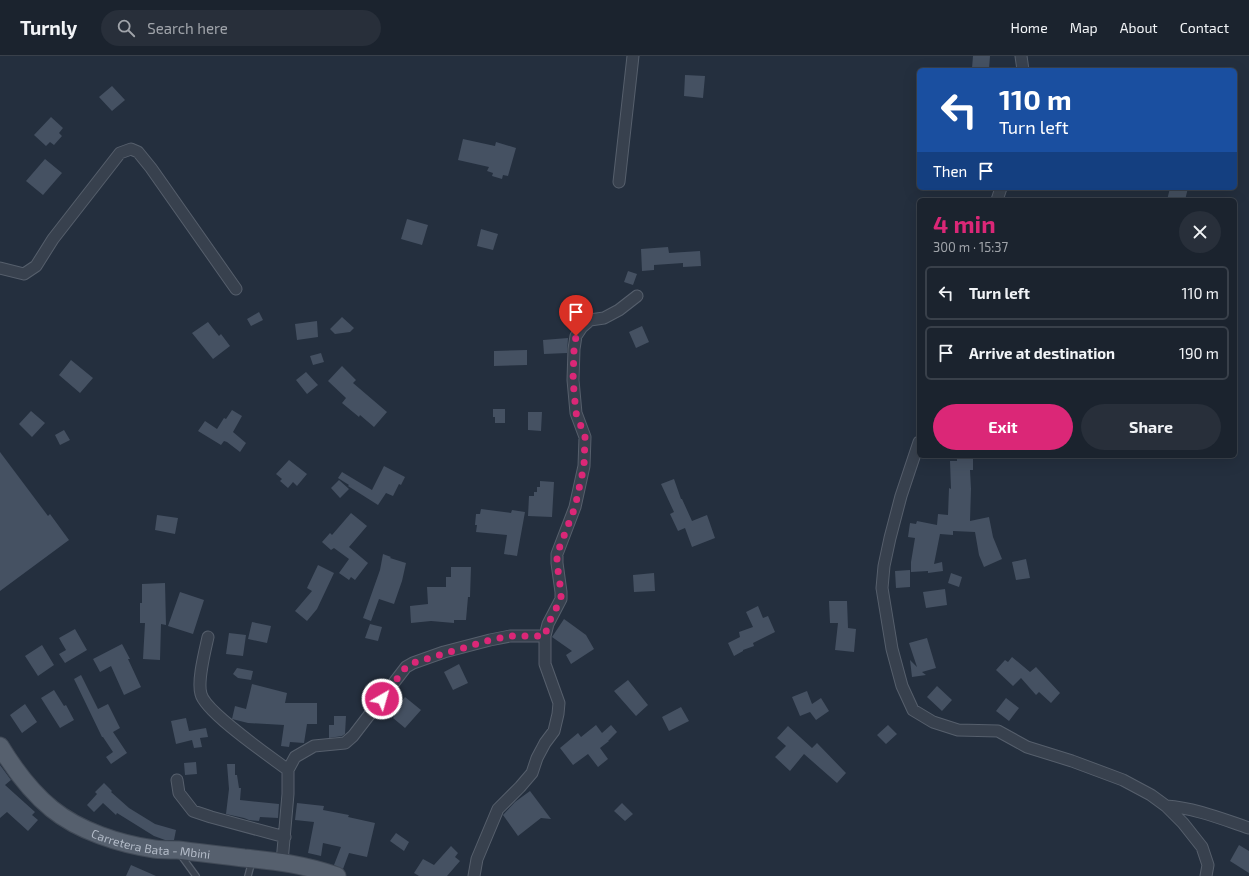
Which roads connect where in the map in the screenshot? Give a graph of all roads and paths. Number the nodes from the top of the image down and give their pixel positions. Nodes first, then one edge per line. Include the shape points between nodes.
1 (633, 56) edge
2 (1021, 56) edge
3 (1023, 68) edge
4 (619, 182) dead end
5 (0, 268) edge
6 (236, 289) dead end
7 (637, 296) dead end
8 (917, 448) edge
9 (208, 636) dead end
10 (545, 636) junction
11 (0, 746) edge
12 (288, 770) junction
13 (177, 780) dead end
14 (1166, 806) junction
15 (1249, 828) edge
16 (285, 837) junction
17 (177, 850) junction
18 (252, 858) junction
19 (282, 862) junction
20 (196, 876) edge
21 (248, 876) edge
22 (337, 876) edge
23 (474, 876) edge
24 (1206, 876) edge

1 - 4 street
2 - 3 street
5 - 6 street via 24,274 36,266 53,238 120,153 131,149 138,152 152,168
7 - 10 street via 604,318 590,320 576,336 573,380 576,413 585,437 584,466 575,507 557,554 561,599 548,624
8 - 14 street via 890,538 882,588 892,649 902,686 913,710 933,722 958,730 998,731 1027,747 1122,780
9 - 12 street via 200,687 205,703 220,718
10 - 12 street via 510,636 490,640 413,663 406,667 345,743 314,746 295,757
10 - 23 street via 545,664 559,703 554,731 537,758 532,773 498,809 477,859
11 - 17 main road, Carretera Bata - Mbini via 33,790 53,810 75,824 128,844
12 - 16 street
13 - 16 street via 179,793 193,811
14 - 15 street via 1182,807
14 - 24 street via 1202,847 1208,865
16 - 19 street
17 - 18 main road, Carretera Bata - Mbini
17 - 20 lane
18 - 19 main road, Carretera Bata - Mbini
18 - 21 lane
19 - 22 main road, Carretera Bata - Mbini

